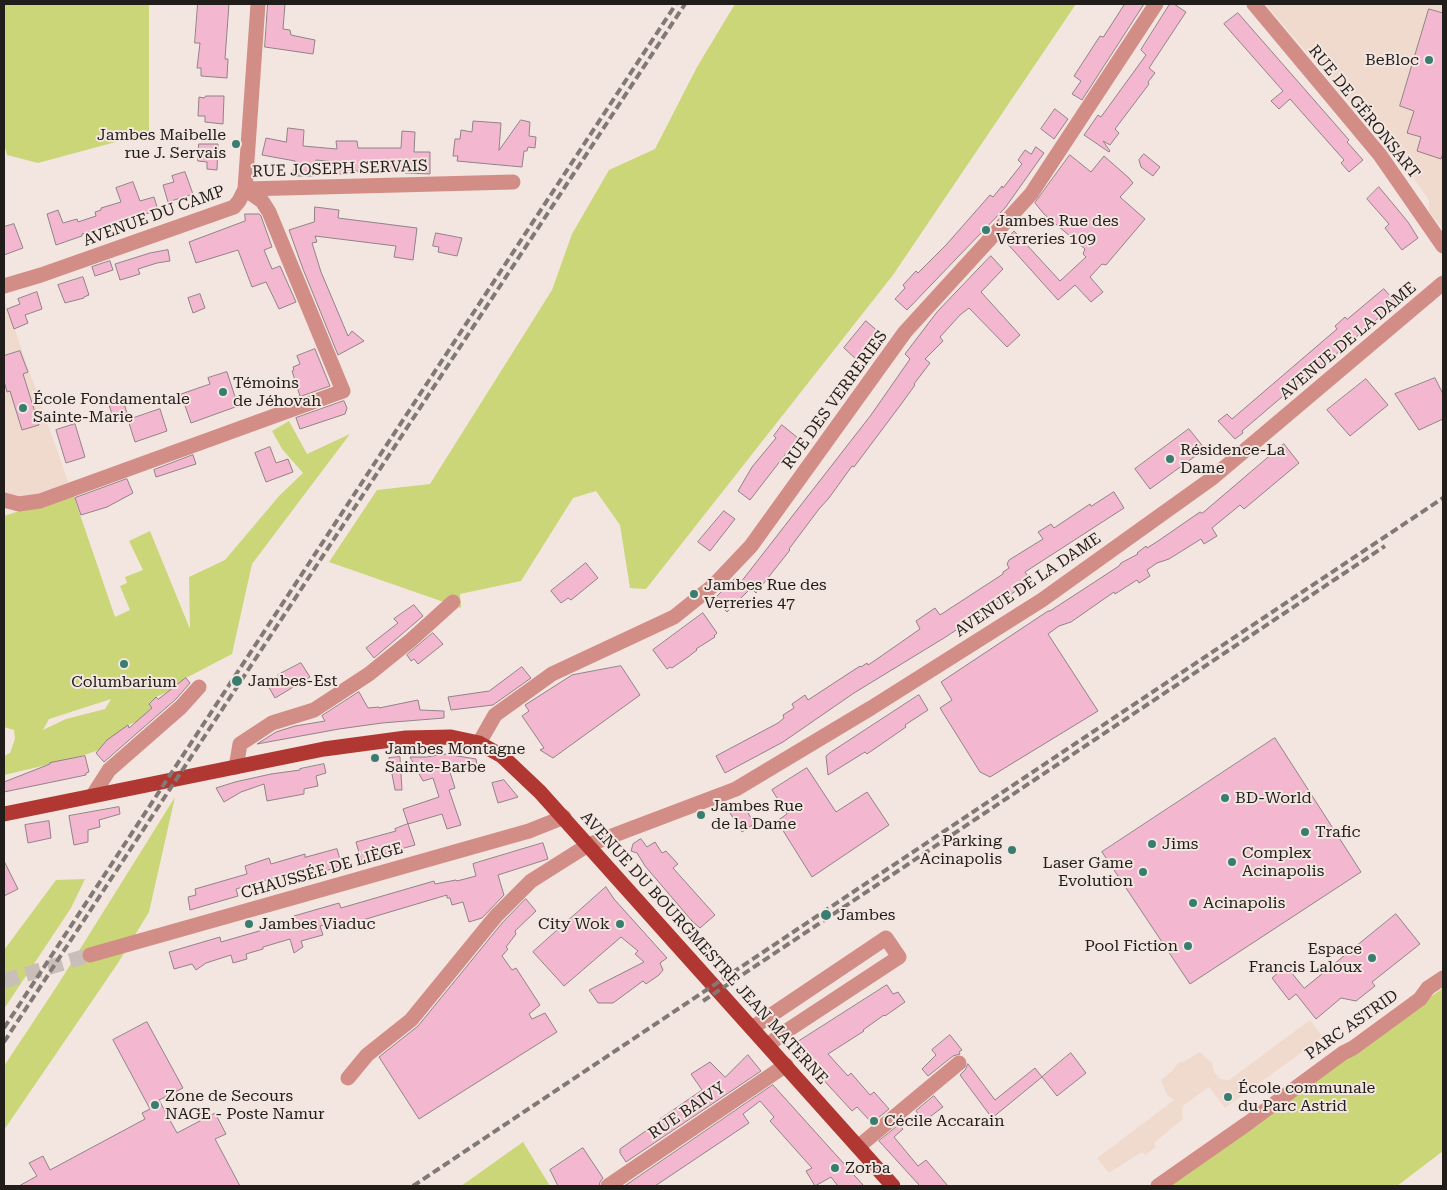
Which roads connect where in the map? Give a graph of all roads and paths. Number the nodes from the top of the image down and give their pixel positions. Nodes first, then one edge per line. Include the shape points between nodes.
1 (258, 4) edge
2 (1156, 4) edge
3 (1254, 4) edge
4 (513, 182) dead end
5 (245, 189) junction
6 (1443, 246) edge
7 (1443, 284) edge
8 (4, 286) edge
9 (4, 500) edge
10 (453, 602) dead end
11 (199, 687) dead end
12 (479, 743) junction
13 (236, 767) junction
14 (94, 795) junction
15 (4, 814) edge
16 (564, 818) junction
17 (588, 846) junction
18 (90, 956) tunnel mouth
19 (1443, 978) edge
20 (752, 1028) junction
21 (768, 1045) junction
22 (959, 1063) dead end
23 (786, 1065) junction
24 (348, 1078) dead end
25 (858, 1147) junction
26 (608, 1186) edge
27 (893, 1186) edge
28 (1158, 1186) edge

1 - 5 street, AVENUE DU CAMP
2 - 12 street, RUE DES VERRERIES via 1031,194 905,332 751,546 714,585 674,617 552,674 494,715
3 - 6 street, RUE DE GÉRONSART via 1380,155
4 - 5 street, RUE JOSEPH SERVAIS
5 - 8 street, AVENUE DU CAMP via 234,207
5 - 9 street, RUE JOSEPH SERVAIS via 262,201 269,212 343,391 40,501 19,504
7 - 17 street, AVENUE DE LA DAME via 1211,479 1042,600 736,789
10 - 13 street via 369,674 314,710 272,723 240,744
11 - 14 street via 109,770
12 - 13 main road, AVENUE DU BOURGMESTRE JEAN MATERNE via 451,738 406,738 324,749
12 - 16 main road, AVENUE DU BOURGMESTRE JEAN MATERNE via 502,756
13 - 14 main road, AVENUE DU BOURGMESTRE JEAN MATERNE
14 - 15 main road, AVENUE DU BOURGMESTRE JEAN MATERNE
16 - 17 main road, AVENUE DU BOURGMESTRE JEAN MATERNE
16 - 18 street, CHAUSSÉE DE LIÈGE
17 - 20 main road, AVENUE DU BOURGMESTRE JEAN MATERNE
17 - 24 street, AVENUE DE LA DAME via 531,882 513,898 412,1020 367,1055
19 - 28 street, PARC ASTRID via 1353,1048 1343,1052
20 - 21 main road, AVENUE DU BOURGMESTRE JEAN MATERNE
20 - 21 street via 886,938 899,956
21 - 23 main road, AVENUE DU BOURGMESTRE JEAN MATERNE
22 - 25 street
23 - 25 main road, AVENUE DU BOURGMESTRE JEAN MATERNE
23 - 26 street, RUE BAIVY
25 - 27 main road, AVENUE DU BOURGMESTRE JEAN MATERNE

